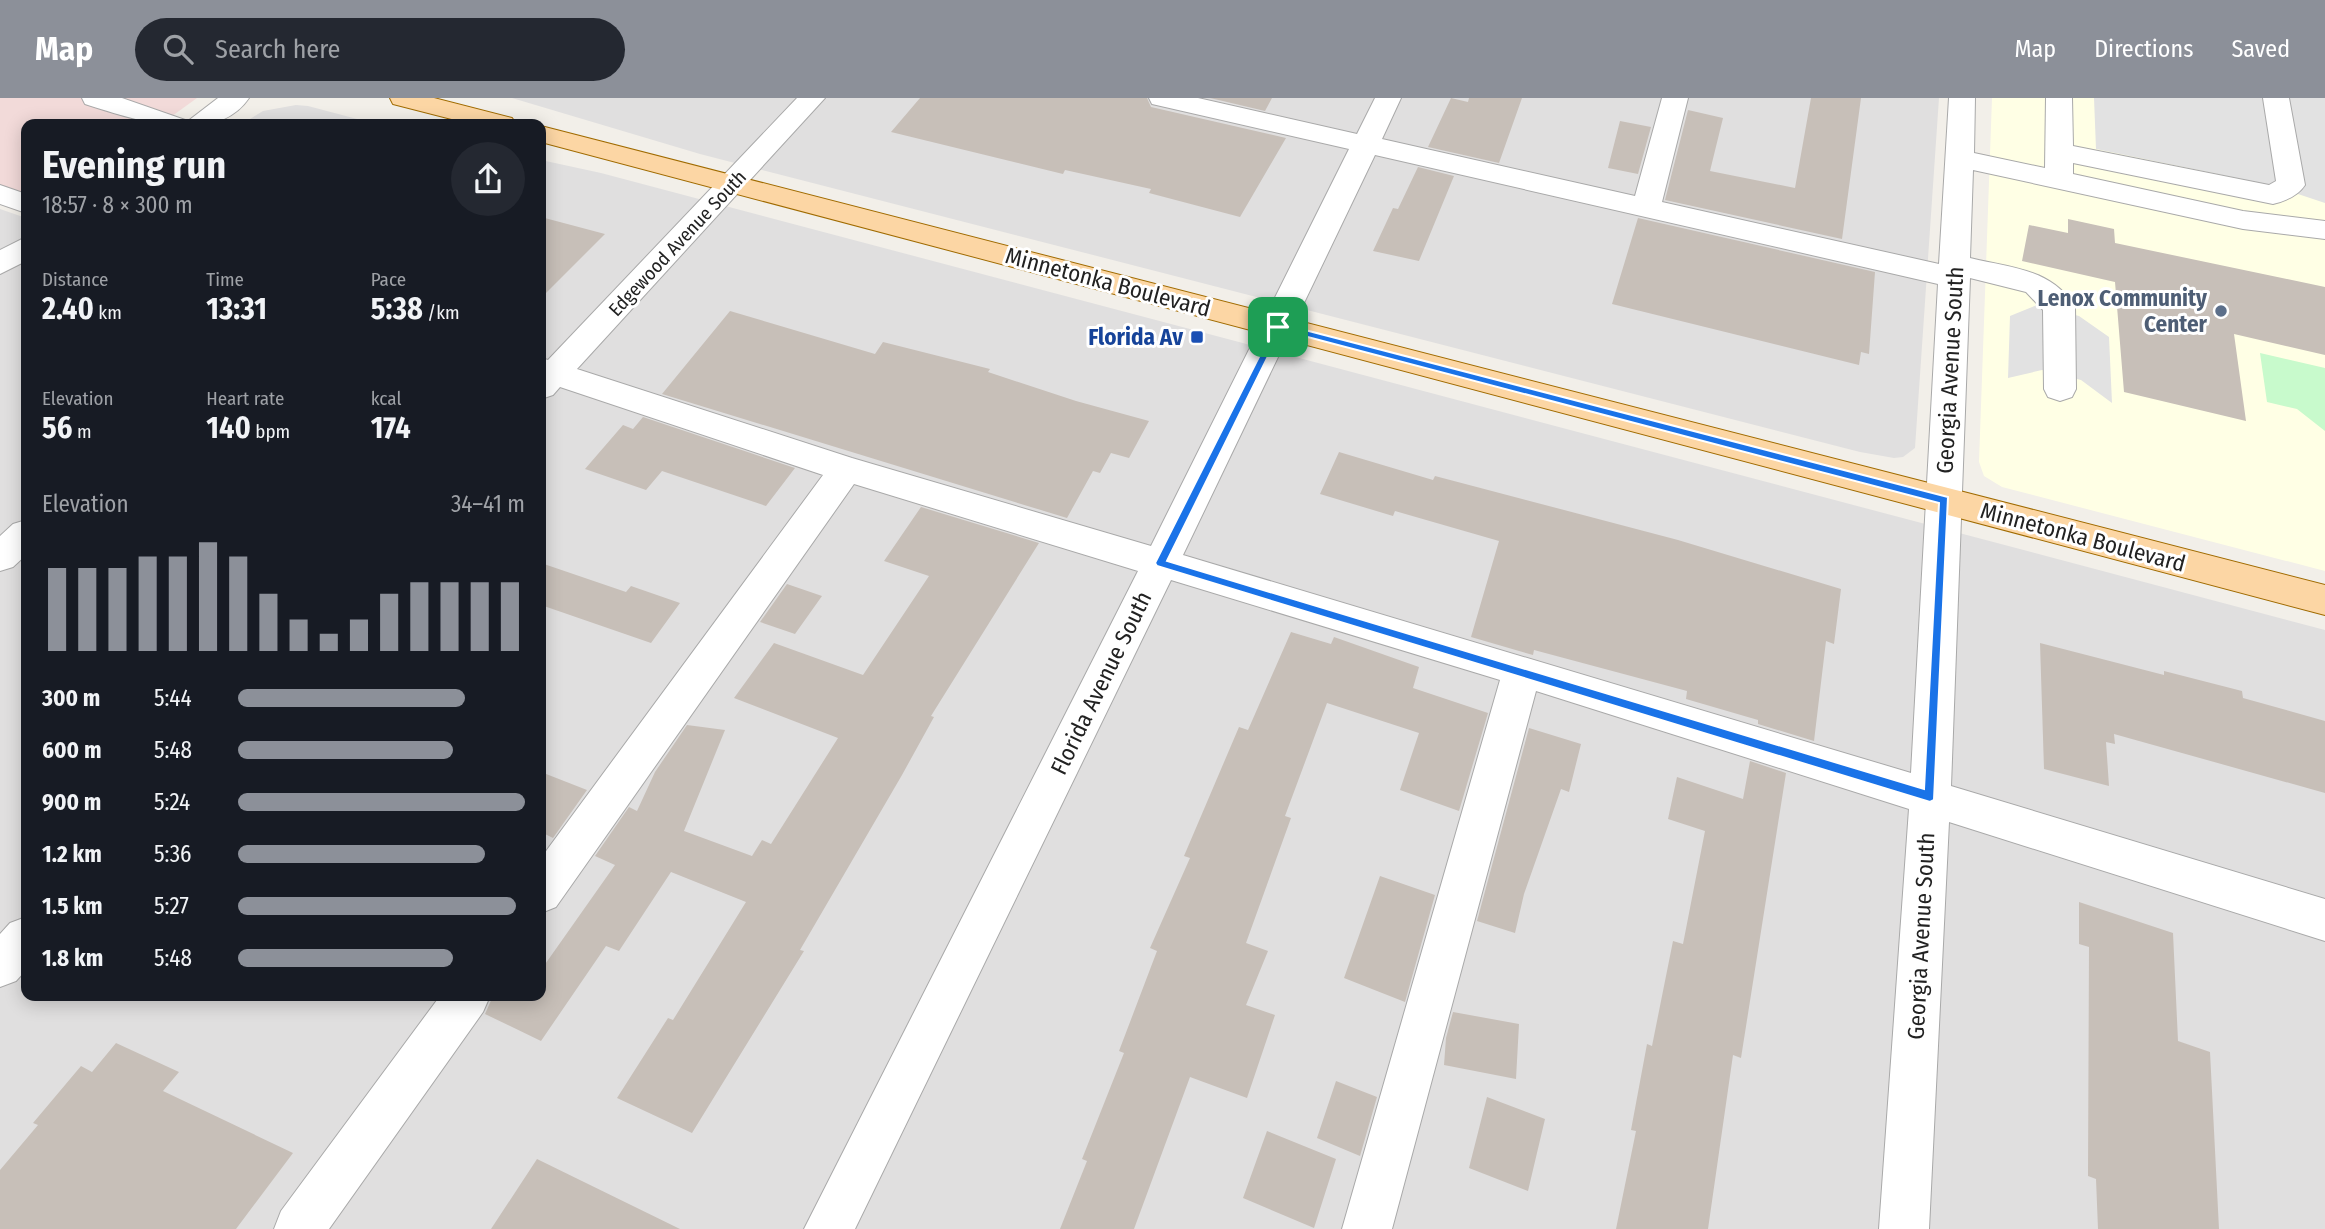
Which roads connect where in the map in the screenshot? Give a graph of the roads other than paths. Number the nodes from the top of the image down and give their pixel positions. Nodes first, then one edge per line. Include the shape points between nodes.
1 (95, 98) edge
2 (236, 98) edge
3 (403, 98) edge
4 (812, 98) edge
5 (1162, 98) edge
6 (1388, 98) edge
7 (1675, 98) edge
8 (1962, 98) edge
9 (2059, 98) edge
10 (2276, 98) edge
11 (433, 101) edge
12 (160, 119) edge
13 (206, 119) edge
14 (487, 119) edge
15 (546, 135) edge
16 (1365, 146) junction
17 (2059, 152) junction
18 (1959, 158) junction
19 (2059, 181) junction
20 (732, 185) junction
21 (0, 194) edge
22 (21, 202) edge
23 (1646, 209) junction
24 (2325, 230) edge
25 (21, 250) edge
26 (0, 264) edge
27 (1955, 272) junction
28 (1278, 327) junction
29 (546, 376) edge
30 (546, 377) edge
31 (2060, 389) dead end
32 (846, 469) junction
33 (1944, 500) junction
34 (21, 538) edge
35 (0, 556) edge
36 (1160, 563) junction
37 (2325, 600) edge
38 (1522, 671) junction
39 (1930, 797) junction
40 (546, 886) edge
41 (2325, 920) edge
42 (21, 943) edge
43 (0, 966) edge
44 (463, 1001) edge
45 (299, 1229) edge
46 (829, 1229) edge
47 (1367, 1229) edge
48 (1904, 1229) edge

1 - 12 street
2 - 13 street
3 - 11 main road
4 - 20 street, Edgewood Avenue South
5 - 16 street
6 - 16 street, Florida Avenue South
7 - 23 street
8 - 18 street, Georgia Avenue South
9 - 17 street
10 - 17 street via 2291,184 2273,195
11 - 14 main road
15 - 20 main road, Minnetonka Boulevard
16 - 23 street
16 - 28 street, Florida Avenue South
17 - 19 street
18 - 19 street
18 - 27 street, Georgia Avenue South
19 - 24 street via 2243,220
20 - 28 main road, Minnetonka Boulevard
20 - 29 street, Edgewood Avenue South
21 - 22 street
23 - 27 street
25 - 26 street
27 - 31 street via 2036,284 2059,307
27 - 33 street, Georgia Avenue South
28 - 33 main road, Minnetonka Boulevard
28 - 36 street, Florida Avenue South
30 - 32 street
32 - 36 street
32 - 40 street
33 - 37 main road, Minnetonka Boulevard
33 - 39 street, Georgia Avenue South
34 - 35 street
36 - 38 street
36 - 46 street, Florida Avenue South
38 - 39 street
38 - 47 street
39 - 41 street
39 - 48 street, Georgia Avenue South
42 - 43 street
44 - 45 street

